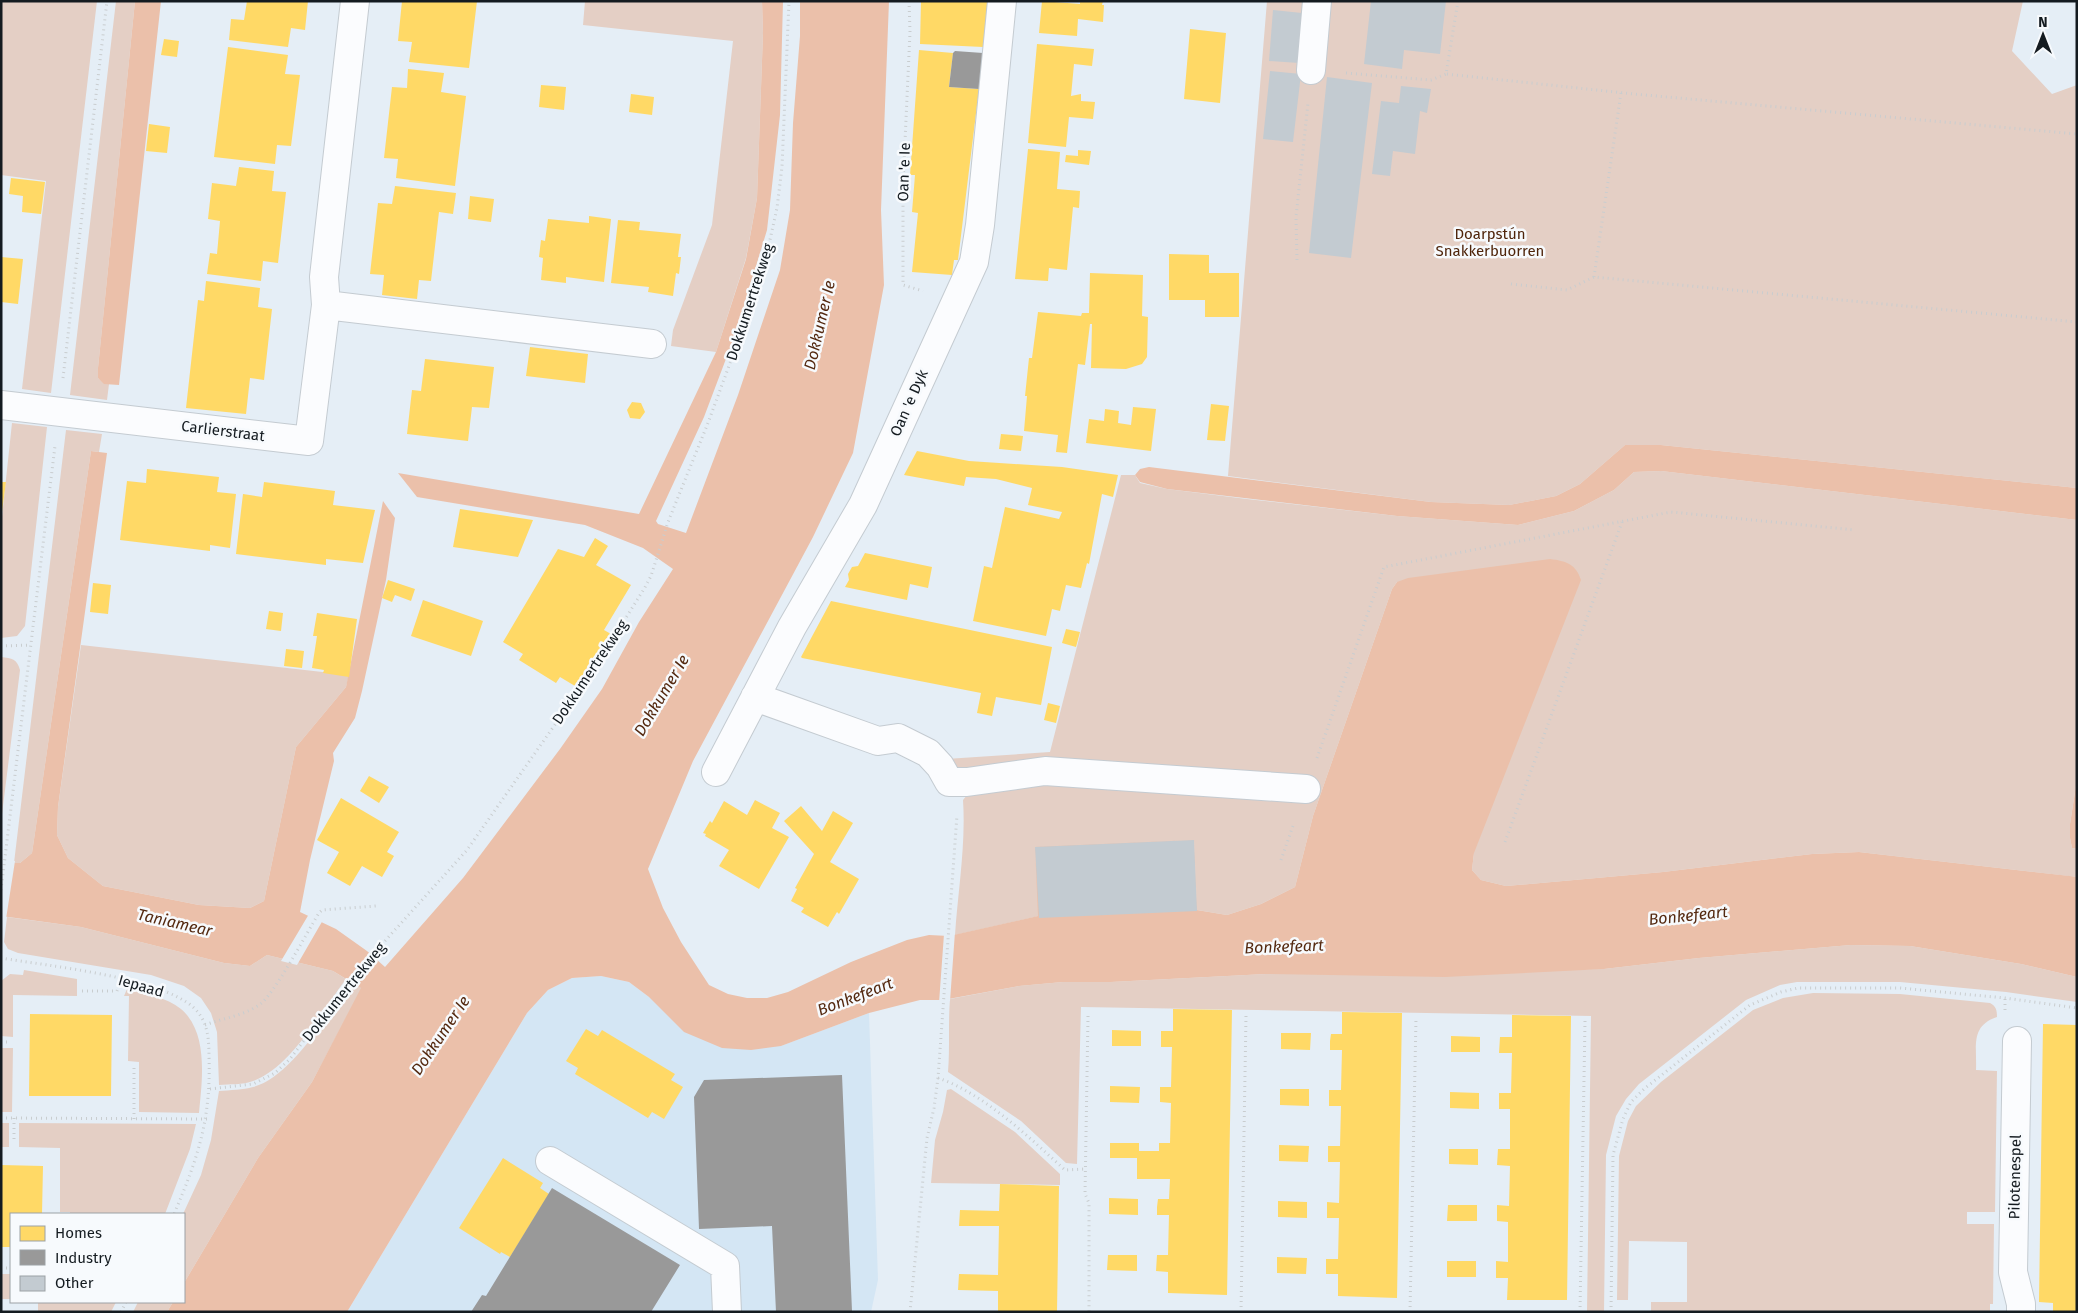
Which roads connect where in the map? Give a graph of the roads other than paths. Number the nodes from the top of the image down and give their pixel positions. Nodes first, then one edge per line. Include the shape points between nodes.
1 (355, 1) edge
2 (1002, 1) edge
3 (1317, 1) edge
4 (1311, 70) road end
5 (326, 305) junction
6 (652, 344) dead end
7 (1, 405) edge
8 (755, 697) junction
9 (716, 772) dead end
10 (1306, 789) road end
11 (2017, 1041) dead end
12 (550, 1161) dead end
13 (727, 1312) edge
14 (2021, 1312) edge

1 - 5 street, Carlierstraat via 324,277
2 - 8 street, Oan 'e Dyk via 974,262 864,505
3 - 4 street
5 - 6 street
5 - 7 street, Carlierstraat via 309,441
8 - 9 street, Oan 'e Dyk
8 - 10 street via 878,741 898,738 928,753 949,782 1045,771
11 - 14 street, Pilotenespel via 2013,1272
12 - 13 street via 725,1266

